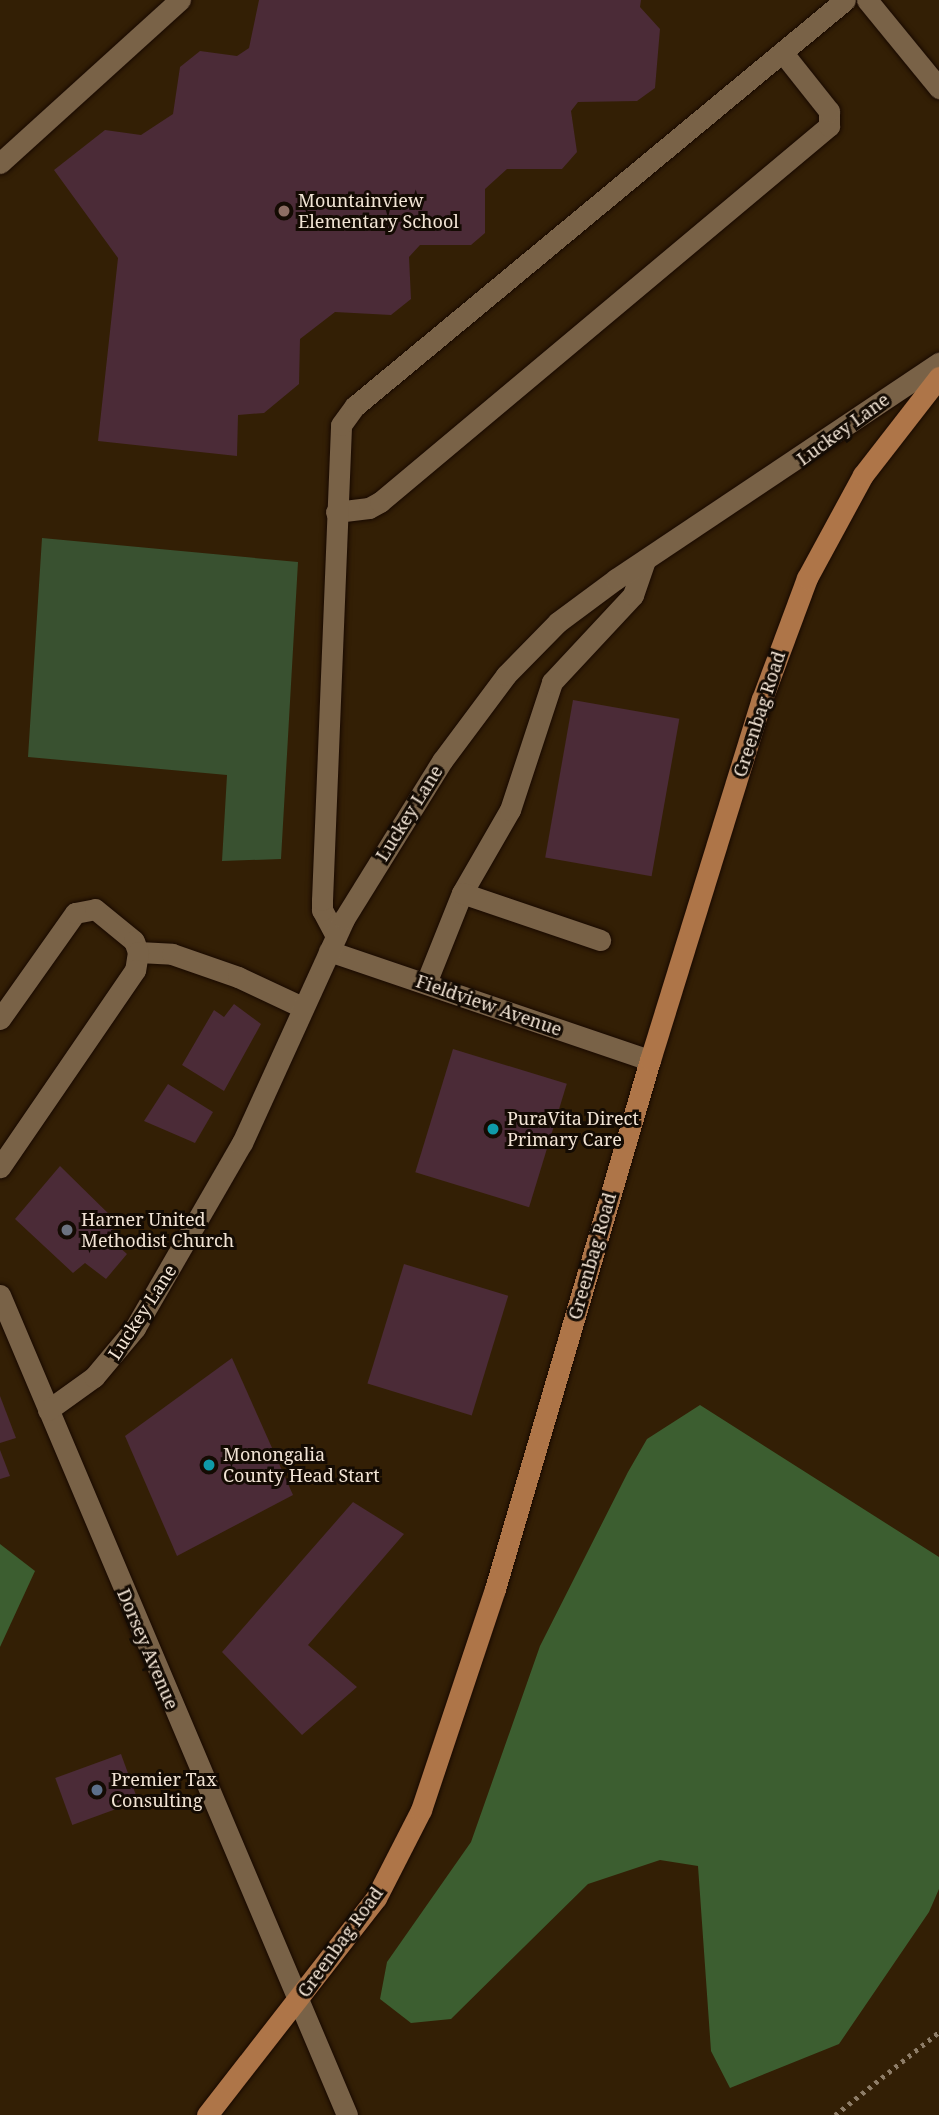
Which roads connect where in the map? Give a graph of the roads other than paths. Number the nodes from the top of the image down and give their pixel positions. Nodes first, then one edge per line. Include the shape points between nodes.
1 (180, 0) edge
2 (845, 0) edge
3 (867, 0) edge
4 (782, 52) junction
5 (939, 88) edge
6 (0, 163) edge
7 (939, 363) edge
8 (939, 377) edge
9 (336, 512) junction
10 (645, 561) junction
11 (462, 893) junction
12 (600, 940) dead end
13 (333, 944) junction
14 (138, 952) junction
15 (426, 983) junction
16 (302, 1007) junction
17 (0, 1019) edge
18 (650, 1060) junction
19 (0, 1167) edge
20 (0, 1295) edge
21 (48, 1410) junction
22 (298, 2002) junction
23 (207, 2115) edge
24 (347, 2115) edge

1 - 6 street
2 - 4 street
3 - 5 street
4 - 9 street via 355,406 341,425
4 - 9 street via 829,111 829,126 380,502
7 - 10 street, Luckey Lane
8 - 18 main road, Greenbag Road via 863,475 807,578 762,699
9 - 13 street via 322,900
10 - 11 street via 633,595 552,682 510,810
10 - 13 street, Luckey Lane via 558,622 506,675 442,761
11 - 12 street
11 - 15 street
13 - 15 street, Fieldview Avenue
13 - 16 street, Luckey Lane
14 - 16 street via 172,954 238,977
14 - 17 street via 134,941 95,909 86,907 75,913
14 - 19 street via 135,970
15 - 18 street, Fieldview Avenue
16 - 21 street, Luckey Lane via 242,1143 135,1328 94,1377
18 - 22 main road, Greenbag Road via 495,1589 421,1810 376,1898
20 - 21 street, Dorsey Avenue
21 - 22 street, Dorsey Avenue
22 - 23 main road, Greenbag Road
22 - 24 street, Dorsey Avenue

